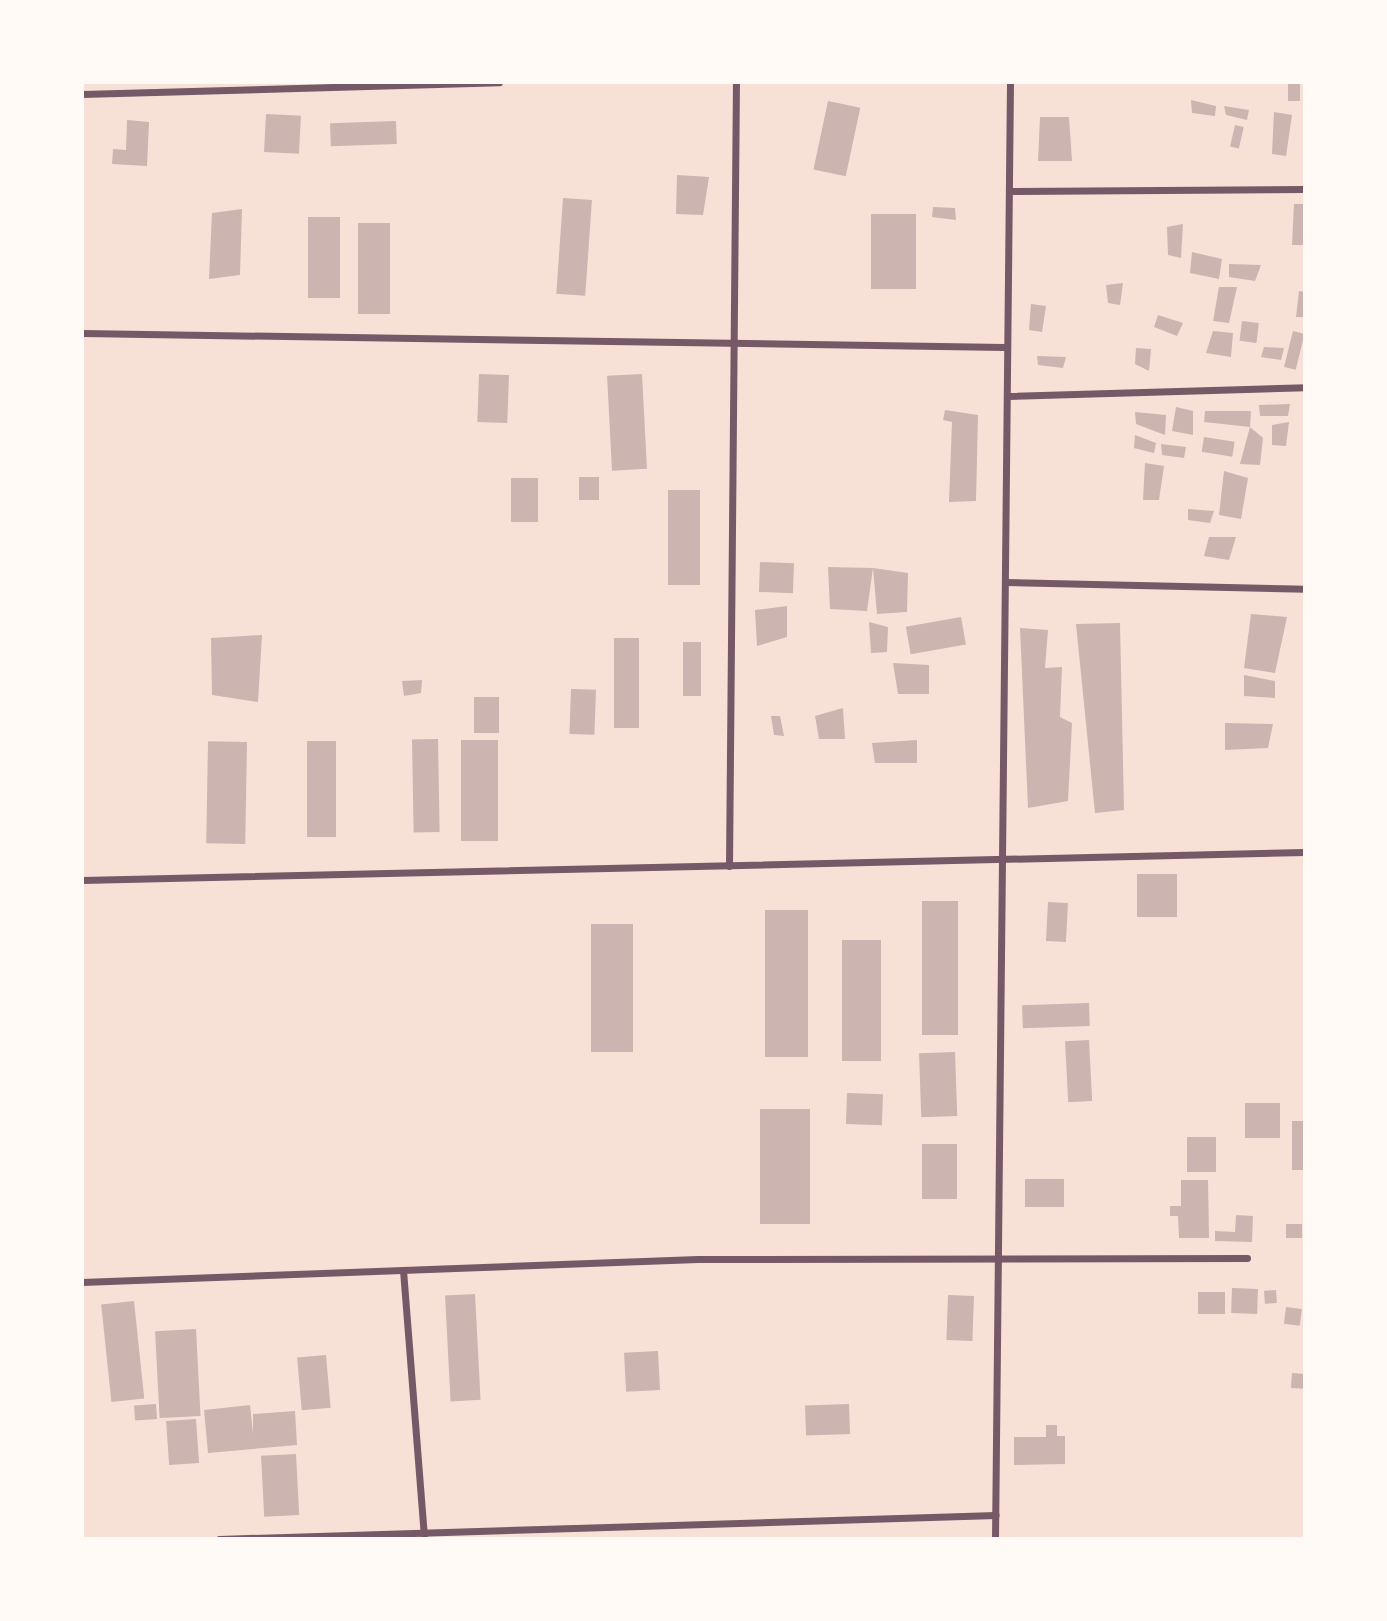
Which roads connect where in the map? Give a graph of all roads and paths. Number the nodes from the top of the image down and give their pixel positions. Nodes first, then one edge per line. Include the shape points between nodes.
1 (499, 82) edge
2 (736, 82) edge
3 (1010, 82) edge
4 (261, 86) edge
5 (82, 94) edge
6 (1305, 189) edge
7 (1009, 191) junction
8 (82, 333) edge
9 (733, 343) junction
10 (1004, 347) junction
11 (1305, 387) edge
12 (1007, 396) junction
13 (1005, 582) junction
14 (1305, 589) edge
15 (1305, 852) edge
16 (1002, 859) junction
17 (729, 866) junction
18 (82, 880) edge
19 (1247, 1258) dead end
20 (998, 1259) junction
21 (403, 1270) junction
22 (82, 1282) edge
23 (996, 1515) junction
24 (424, 1528) junction
25 (219, 1539) edge
26 (424, 1539) edge
27 (995, 1539) edge

1 - 4 street
2 - 9 street
3 - 7 street
4 - 5 street
6 - 7 street
7 - 10 street
8 - 9 street
9 - 10 street
9 - 17 street
10 - 12 street
11 - 12 street
12 - 13 street
13 - 14 street
13 - 16 street
15 - 16 street
16 - 17 street
16 - 20 street
17 - 18 street
19 - 20 street
20 - 21 street via 698,1259
20 - 23 street
21 - 22 street
21 - 24 street
23 - 24 street
23 - 27 street
24 - 25 street
24 - 26 street

